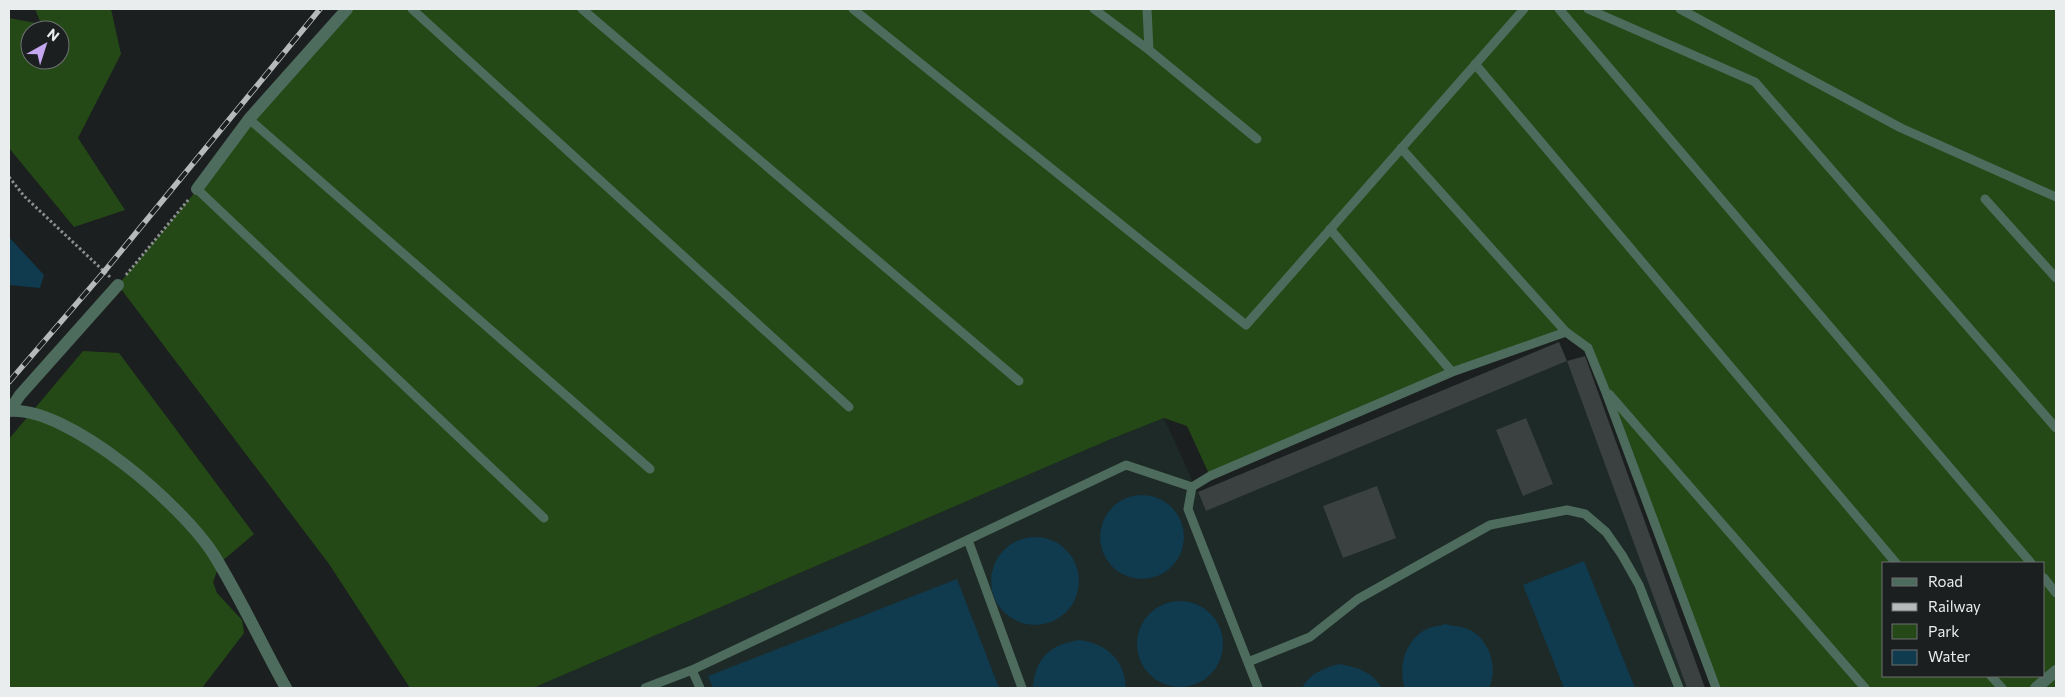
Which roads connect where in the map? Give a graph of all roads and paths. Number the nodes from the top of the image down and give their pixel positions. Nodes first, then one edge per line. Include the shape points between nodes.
1 (347, 9) edge
2 (412, 9) edge
3 (582, 9) edge
4 (853, 9) edge
5 (1094, 9) edge
6 (1147, 9) edge
7 (1524, 9) edge
8 (1559, 9) edge
9 (1588, 9) edge
10 (1680, 9) edge
11 (1149, 50) junction
12 (1475, 64) junction
13 (249, 119) junction
14 (1257, 138) dead end
15 (1401, 148) junction
16 (9, 177) edge
17 (197, 189) junction
18 (2056, 197) edge
19 (1985, 199) dead end
20 (1330, 229) junction
21 (2056, 278) edge
22 (118, 284) junction
23 (1566, 332) junction
24 (1452, 372) junction
25 (1019, 381) dead end
26 (1605, 390) junction
27 (850, 408) dead end
28 (9, 410) edge
29 (2056, 428) edge
30 (650, 469) dead end
31 (1192, 486) junction
32 (544, 518) dead end
33 (968, 540) junction
34 (1895, 562) edge
35 (2030, 562) edge
36 (2045, 579) edge
37 (2056, 593) edge
38 (1248, 662) junction
39 (692, 670) junction
40 (2055, 676) edge
41 (1992, 677) edge
42 (286, 688) edge
43 (645, 688) edge
44 (700, 688) edge
45 (1022, 688) edge
46 (1258, 688) edge
47 (1678, 688) edge
48 (1716, 688) edge
49 (1865, 688) edge
50 (2002, 688) edge
51 (2036, 688) edge

1 - 13 street
2 - 27 lane
3 - 25 lane
4 - 20 lane via 1246,325
5 - 11 lane
6 - 11 lane
7 - 12 lane
8 - 35 lane
9 - 29 lane via 1755,82
10 - 18 lane via 1901,128
11 - 14 lane
12 - 15 lane
12 - 34 lane
13 - 17 street
13 - 30 lane
15 - 20 lane
15 - 23 lane
16 - 22 path via 24,196
17 - 22 path
17 - 32 lane
19 - 21 lane
20 - 24 lane
22 - 28 street
23 - 24 lane
23 - 26 lane via 1588,348
24 - 31 lane
26 - 48 lane
26 - 49 lane
28 - 42 street via 38,414 72,429 114,456 191,526 213,554
31 - 33 lane via 1126,465
31 - 38 lane via 1188,509
33 - 39 lane
33 - 45 lane
36 - 37 lane
38 - 46 lane
38 - 47 lane via 1310,637 1358,600 1490,525 1567,510 1585,514 1606,532 1622,555 1639,585
39 - 43 lane
39 - 44 lane
40 - 51 street
41 - 50 lane

